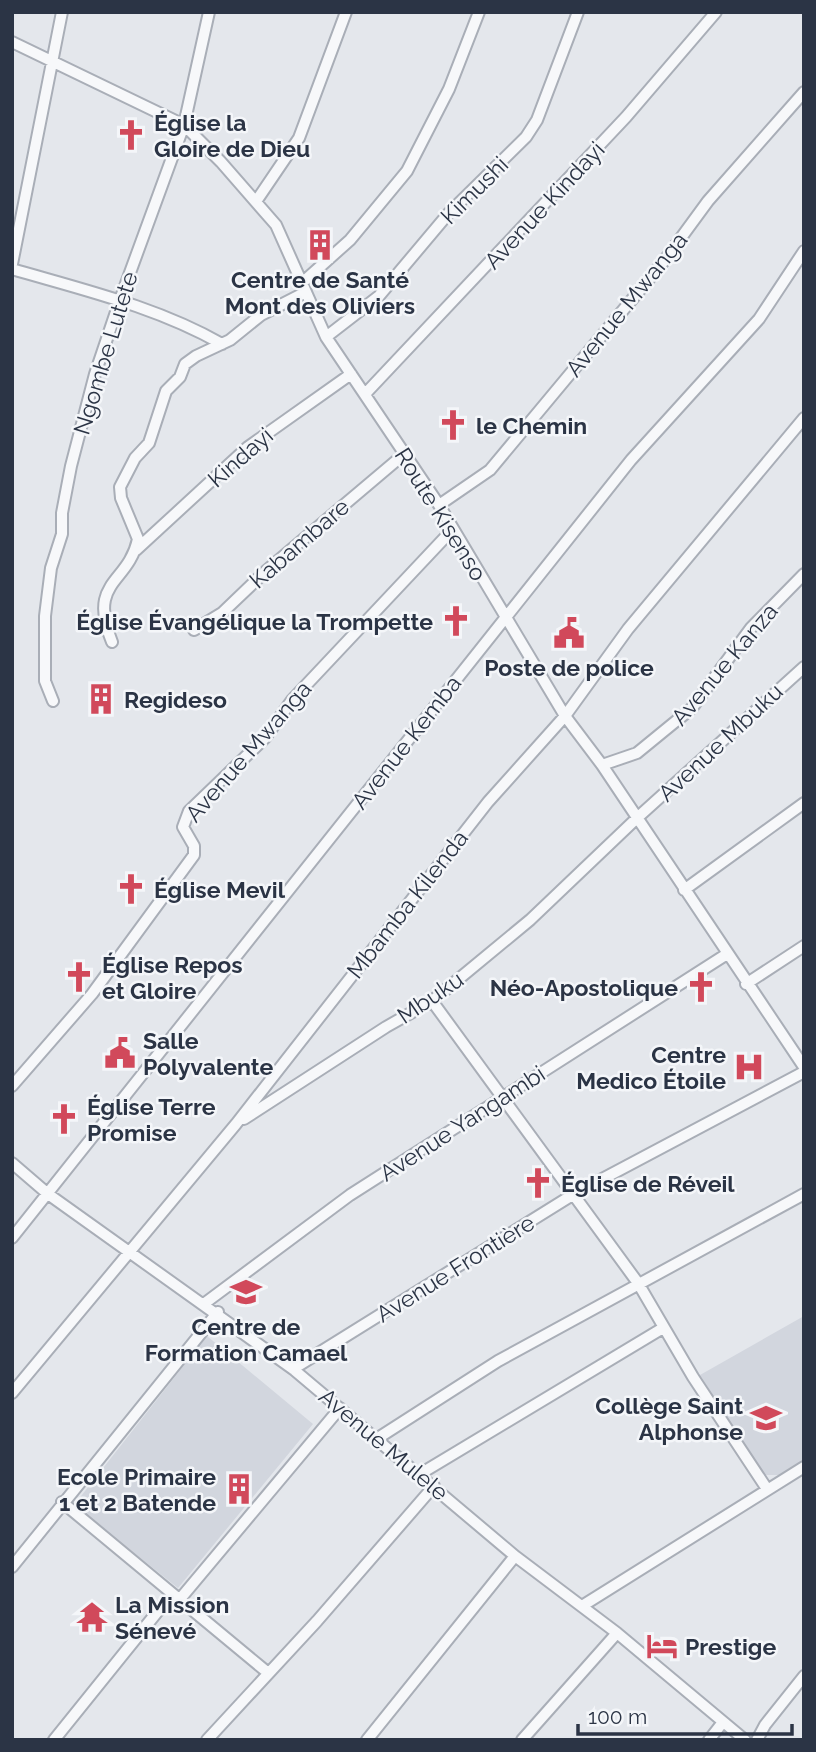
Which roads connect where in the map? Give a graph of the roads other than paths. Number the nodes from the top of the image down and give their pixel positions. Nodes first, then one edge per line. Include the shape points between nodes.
1 (62, 12) edge
2 (208, 12) edge
3 (346, 12) edge
4 (479, 12) edge
5 (578, 12) edge
6 (716, 12) edge
7 (12, 42) edge
8 (51, 61) junction
9 (804, 92) edge
10 (184, 125) junction
11 (257, 200) junction
12 (804, 251) edge
13 (12, 266) edge
14 (305, 287) junction
15 (120, 300) junction
16 (326, 337) junction
17 (222, 344) junction
18 (351, 374) junction
19 (366, 393) junction
20 (804, 418) edge
21 (404, 455) junction
22 (439, 505) junction
23 (452, 530) junction
24 (136, 550) junction
25 (804, 574) edge
26 (505, 616) junction
27 (194, 630) dead end
28 (112, 642) dead end
29 (804, 667) edge
30 (52, 701) dead end
31 (565, 716) junction
32 (602, 765) junction
33 (804, 803) edge
34 (637, 817) junction
35 (684, 890) junction
36 (804, 946) edge
37 (727, 954) junction
38 (746, 984) junction
39 (432, 1001) junction
40 (804, 1069) edge
41 (12, 1086) edge
42 (501, 1097) junction
43 (236, 1124) junction
44 (12, 1163) edge
45 (48, 1194) junction
46 (574, 1194) junction
47 (804, 1194) edge
48 (12, 1238) edge
49 (132, 1252) junction
50 (638, 1283) junction
51 (205, 1303) junction
52 (218, 1312) junction
53 (663, 1328) junction
54 (293, 1368) junction
55 (12, 1393) edge
56 (340, 1408) junction
57 (378, 1438) junction
58 (804, 1467) edge
59 (420, 1474) junction
60 (434, 1486) junction
61 (767, 1489) junction
62 (62, 1502) junction
63 (515, 1556) junction
64 (12, 1567) edge
65 (180, 1599) junction
66 (582, 1606) junction
67 (617, 1633) junction
68 (267, 1672) junction
69 (804, 1676) edge
70 (723, 1722) junction
71 (54, 1740) edge
72 (207, 1740) edge
73 (367, 1740) edge
74 (522, 1740) edge
75 (709, 1740) edge
76 (745, 1740) edge
77 (757, 1740) edge

1 - 8 street
2 - 10 street, Ngombe Lutete
3 - 11 street via 299,138
4 - 14 street via 449,89 407,171
5 - 16 street, Kimushi via 537,120 526,137 448,214 379,296
6 - 19 street, Avenue Kindayi via 626,117
7 - 8 street, Route Kisenso
8 - 10 street, Route Kisenso
8 - 13 street
9 - 22 street, Avenue Mwanga via 708,201 664,261 490,470
10 - 11 street, Route Kisenso
10 - 15 street, Ngombe Lutete
11 - 14 street, Route Kisenso via 276,225
12 - 26 street, Avenue Kemba via 759,319 631,460
13 - 15 street
14 - 16 street, Route Kisenso
14 - 17 street
15 - 17 street via 191,326
15 - 30 street, Ngombe Lutete via 71,466 62,534 51,568 45,681
16 - 18 street, Route Kisenso
17 - 24 street via 185,364 166,391 149,443 126,472 121,498 137,530
18 - 19 street, Route Kisenso
18 - 24 street, Kindayi via 248,447
19 - 21 street, Route Kisenso
20 - 31 street, Mbamba Kilenda via 628,629
21 - 22 street, Route Kisenso
21 - 27 street, Kabambare via 267,569 222,613
22 - 23 street, Route Kisenso
23 - 26 street, Route Kisenso
23 - 41 street, Avenue Mwanga via 292,700 265,738 189,811 183,827 194,855 92,994
24 - 28 street, Kindayi via 105,597 103,611
25 - 32 street, Avenue Kanza via 751,628 692,708 637,753
26 - 31 street, Route Kisenso
26 - 45 street, Avenue Kemba
29 - 34 street, Avenue Mbuku
31 - 32 street, Route Kisenso
31 - 43 street, Mbamba Kilenda via 488,802
32 - 34 street, Route Kisenso
33 - 35 street
34 - 35 street, Route Kisenso
34 - 39 street, Mbuku via 530,920
35 - 37 street, Route Kisenso
36 - 38 street
37 - 38 street, Route Kisenso
37 - 42 street, Avenue Yangambi
38 - 40 street, Route Kisenso
39 - 42 street
39 - 43 street, Mbuku
40 - 46 street, Avenue Frontière
42 - 46 street
42 - 51 street, Avenue Yangambi via 349,1195
43 - 49 street, Mbamba Kilenda
44 - 45 street, Avenue Mulele
45 - 48 street, Avenue Kemba
45 - 49 street, Avenue Mulele
46 - 50 street
46 - 54 street, Avenue Frontière
47 - 50 street
49 - 51 street, Avenue Mulele
49 - 55 street, Mbamba Kilenda
50 - 53 street
50 - 57 street via 498,1361
51 - 52 street, Avenue Mulele
52 - 54 street, Avenue Mulele
52 - 62 street
53 - 59 street
53 - 61 street
54 - 56 street, Avenue Mulele
56 - 57 street, Avenue Mulele
56 - 65 street
57 - 59 street, Avenue Mulele
58 - 61 street
59 - 60 street, Avenue Mulele
60 - 63 street, Avenue Mulele
60 - 68 street
61 - 66 street
62 - 64 street
62 - 65 street
63 - 66 street, Avenue Mulele
63 - 73 street
65 - 68 street
65 - 71 street via 162,1606
66 - 67 street, Avenue Mulele
67 - 70 street, Avenue Mulele
67 - 74 street
68 - 72 street
69 - 77 street
70 - 75 street
70 - 76 street, Avenue Mulele

